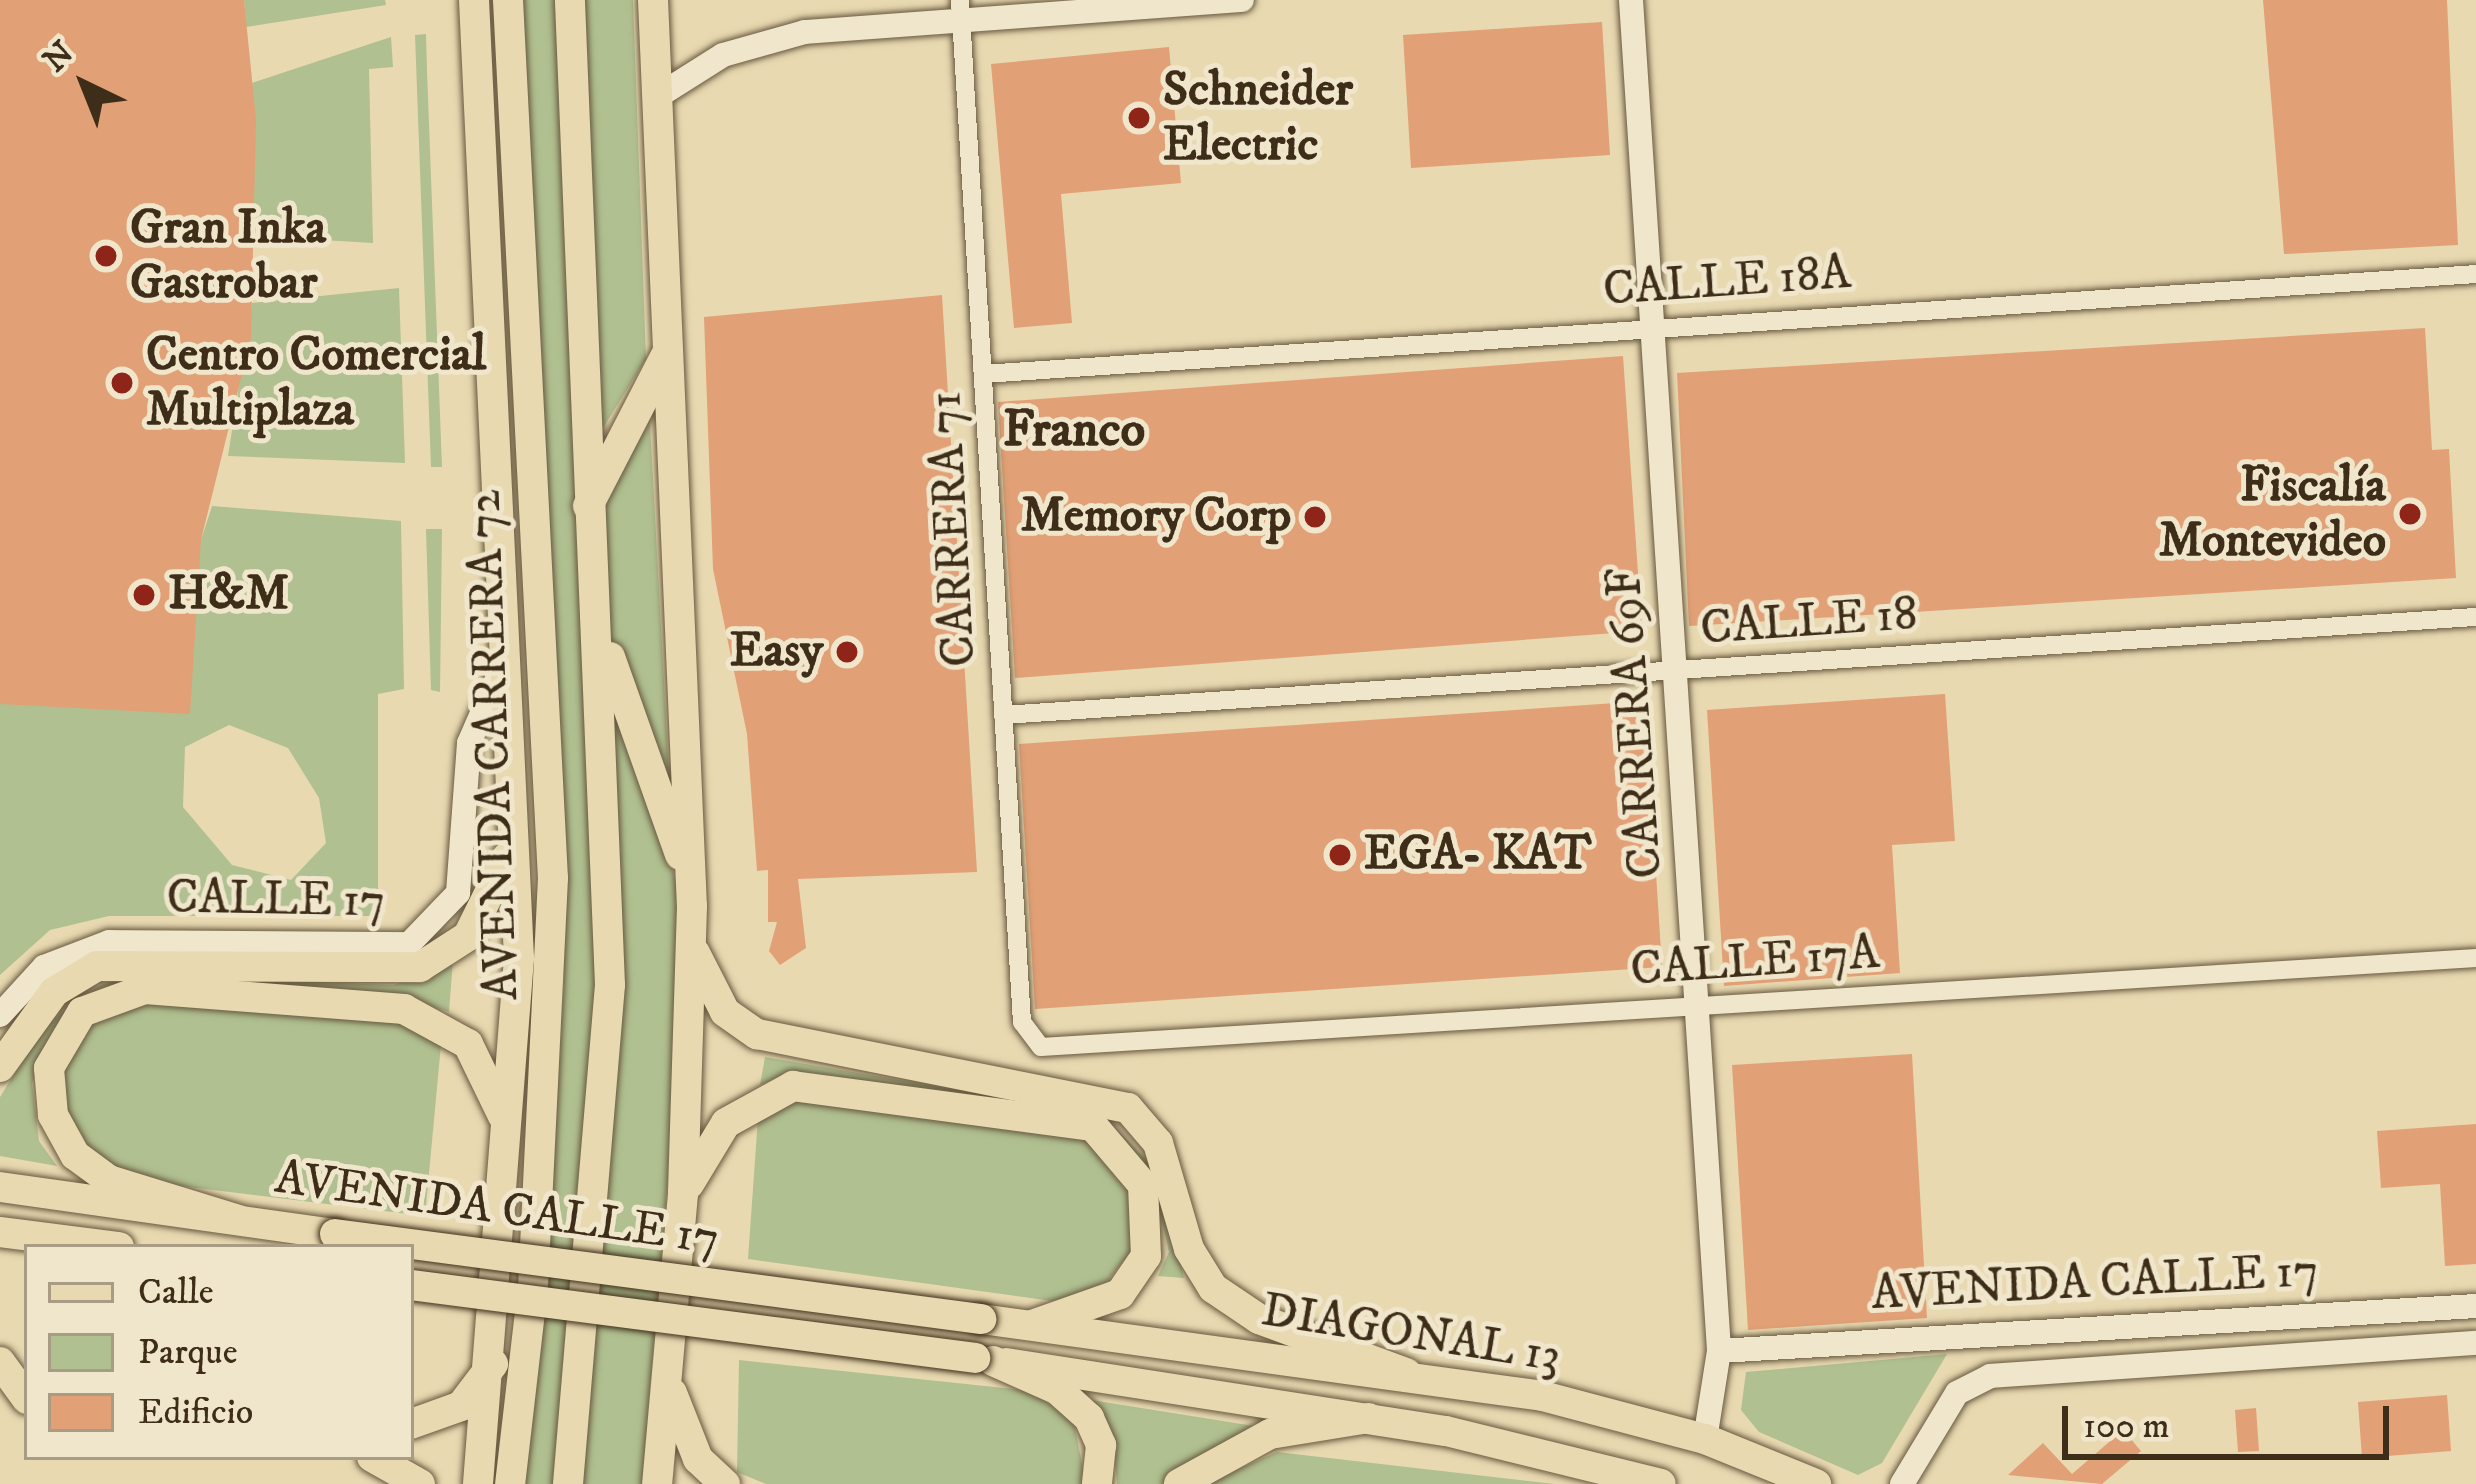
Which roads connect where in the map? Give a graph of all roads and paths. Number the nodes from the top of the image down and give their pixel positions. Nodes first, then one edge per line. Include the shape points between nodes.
1 (474, 0) edge
2 (508, 0) edge
3 (570, 0) edge
4 (653, 0) edge
5 (1242, 0) edge
6 (1631, 0) edge
7 (960, 9) edge
8 (655, 98) junction
9 (2476, 274) edge
10 (1652, 325) junction
11 (666, 355) junction
12 (982, 374) junction
13 (495, 442) junction
14 (587, 506) junction
15 (533, 539) junction
16 (2476, 617) edge
17 (597, 621) junction
18 (505, 661) junction
19 (1675, 670) junction
20 (1003, 715) junction
21 (514, 834) junction
22 (692, 889) junction
23 (692, 944) junction
24 (2476, 958) edge
25 (1696, 1003) junction
26 (0, 1015) edge
27 (1041, 1047) joint
28 (0, 1067) edge
29 (512, 1153) junction
30 (0, 1187) edge
31 (683, 1195) junction
32 (239, 1220) junction
33 (0, 1232) edge
34 (94, 1244) edge
35 (412, 1244) edge
36 (414, 1244) edge
37 (414, 1285) edge
38 (2476, 1306) edge
39 (981, 1318) joint
40 (1032, 1325) junction
41 (2476, 1343) edge
42 (1719, 1351) junction
43 (984, 1360) junction
44 (0, 1362) edge
45 (494, 1364) junction
46 (1406, 1373) junction
47 (669, 1381) junction
48 (24, 1395) edge
49 (1369, 1418) junction
50 (414, 1423) edge
51 (1706, 1439) junction
52 (377, 1460) edge
53 (420, 1484) edge
54 (478, 1484) edge
55 (511, 1484) edge
56 (568, 1484) edge
57 (657, 1484) edge
58 (725, 1484) edge
59 (1096, 1484) edge
60 (1179, 1484) edge
61 (1660, 1484) edge
62 (1816, 1484) edge
63 (1902, 1484) edge

1 - 13 main road, AVENIDA CARRERA 72
2 - 15 main road, AVENIDA CARRERA 72
3 - 14 main road, AVENIDA CARRERA 72
4 - 8 main road
5 - 7 street
6 - 10 street, CARRERA 69F
7 - 8 street via 778,37
7 - 12 street, CARRERA 71
8 - 11 main road
9 - 10 street, CALLE 18A
10 - 12 street, CALLE 18A
10 - 19 street, CARRERA 69F
11 - 14 main road
11 - 22 main road
12 - 20 street, CARRERA 71
13 - 15 main road
13 - 18 main road, AVENIDA CARRERA 72
14 - 17 main road, AVENIDA CARRERA 72
15 - 55 main road, AVENIDA CARRERA 72 via 553,974
16 - 19 street, CALLE 18
17 - 22 main road
17 - 56 main road, AVENIDA CARRERA 72 via 610,985
18 - 21 main road, AVENIDA CARRERA 72
18 - 26 street, CALLE 17 via 469,743 458,893 410,944 109,942 44,967
19 - 20 street, CALLE 18
19 - 25 street, CARRERA 69F
20 - 27 street, CARRERA 71 via 1022,1022
21 - 28 main road via 486,912 432,961 388,973 98,966 54,992
21 - 29 main road, AVENIDA CARRERA 72
22 - 23 main road
23 - 31 main road
23 - 46 main road via 725,1012 757,1034 1127,1108 1158,1143 1189,1249 1213,1288 1259,1319
24 - 25 street, CALLE 17A
25 - 27 street, CALLE 17A via 1069,1053
25 - 42 street, CARRERA 69F
29 - 32 main road via 487,1067 422,1014 145,988 82,1012 50,1068 53,1115 75,1155 109,1180
29 - 45 main road, AVENIDA CARRERA 72
30 - 32 main road, AVENIDA CALLE 17
31 - 40 main road via 726,1123 793,1086 1094,1126 1143,1185 1146,1256 1120,1294
31 - 47 main road
32 - 35 main road, AVENIDA CALLE 17, bridge
33 - 34 main road
36 - 39 main road, AVENIDA CALLE 17, bridge
37 - 43 main road, AVENIDA CALLE 17, bridge
38 - 42 street, AVENIDA CALLE 17
39 - 40 main road, DIAGONAL 13
40 - 46 main road, DIAGONAL 13
41 - 63 street, AVENIDA CALLE 17 via 1990,1376 1948,1404
42 - 51 street, CARRERA 69F
43 - 49 main road, DIAGONAL 13
43 - 59 main road via 1058,1390 1089,1418
44 - 48 main road
45 - 50 main road via 461,1406
45 - 54 main road, AVENIDA CARRERA 72
46 - 51 main road, DIAGONAL 13
47 - 57 main road
47 - 58 main road via 685,1435
49 - 60 main road via 1270,1434
49 - 61 main road, DIAGONAL 13
51 - 62 main road, DIAGONAL 13
52 - 53 main road

